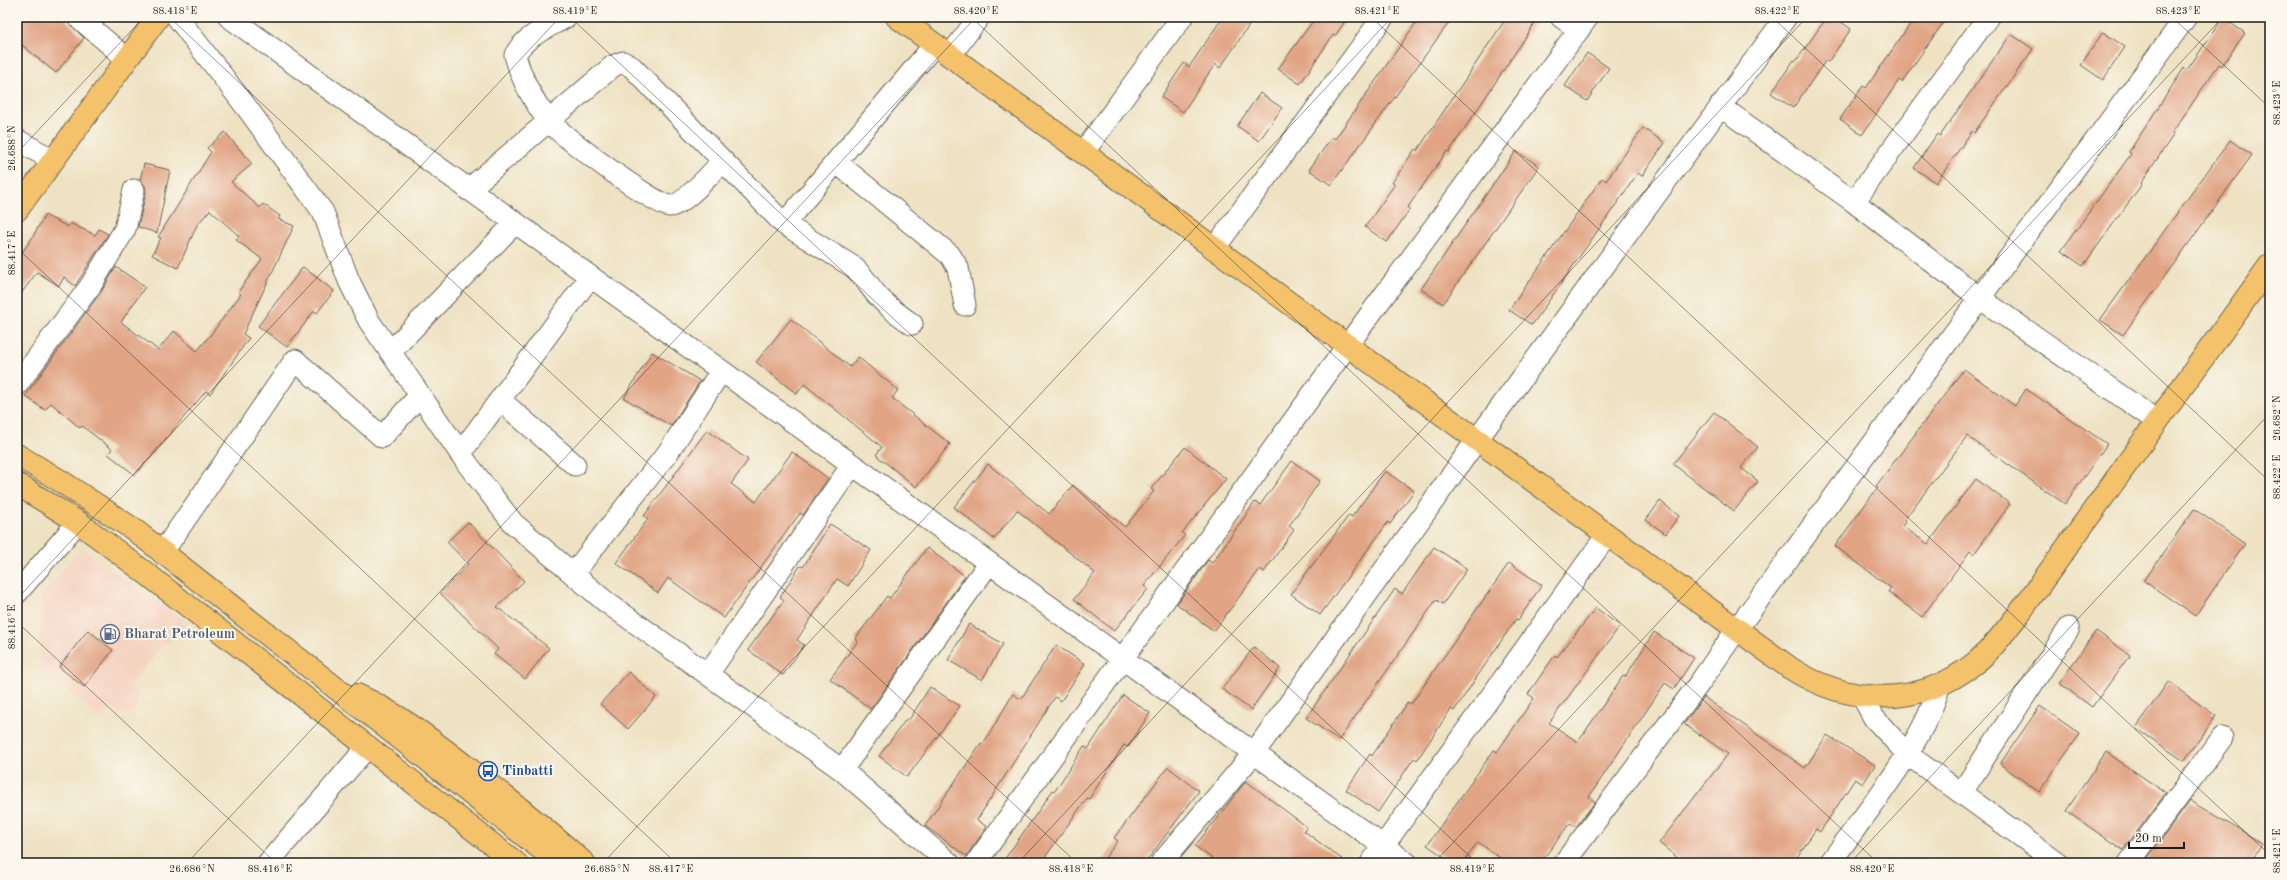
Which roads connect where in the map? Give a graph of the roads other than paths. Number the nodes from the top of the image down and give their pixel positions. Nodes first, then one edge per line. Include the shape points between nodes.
1 (78, 17) edge
2 (158, 17) edge
3 (176, 17) edge
4 (229, 17) edge
5 (566, 17) edge
6 (897, 17) edge
7 (979, 17) edge
8 (1182, 17) edge
9 (1383, 17) edge
10 (1562, 17) edge
11 (1786, 17) edge
12 (1988, 17) edge
13 (2186, 17) edge
14 (1584, 23) edge
15 (942, 50) junction
16 (127, 59) junction
17 (1720, 106) junction
18 (549, 121) junction
19 (17, 140) edge
20 (1083, 152) junction
21 (53, 160) junction
22 (723, 161) junction
23 (836, 162) junction
24 (134, 190) dead end
25 (468, 190) junction
26 (1854, 202) junction
27 (17, 210) edge
28 (515, 223) junction
29 (784, 224) junction
30 (1214, 249) junction
31 (2270, 265) edge
32 (590, 277) junction
33 (1981, 299) junction
34 (965, 305) dead end
35 (912, 324) dead end
36 (1347, 346) junction
37 (390, 352) junction
38 (721, 371) junction
39 (17, 385) edge
40 (420, 396) junction
41 (500, 400) junction
42 (2157, 421) junction
43 (1476, 441) junction
44 (460, 454) junction
45 (17, 455) edge
46 (575, 465) dead end
47 (852, 465) junction
48 (17, 484) edge
49 (78, 522) junction
50 (1607, 535) junction
51 (162, 553) junction
52 (989, 563) junction
53 (573, 574) junction
54 (17, 593) edge
55 (2070, 628) dead end
56 (1737, 629) junction
57 (1122, 658) junction
58 (708, 674) junction
59 (327, 682) junction
60 (1940, 684) junction
61 (1862, 696) junction
62 (2222, 738) dead end
63 (368, 746) junction
64 (1254, 753) junction
65 (1907, 754) junction
66 (842, 770) junction
67 (1962, 792) junction
68 (1383, 846) junction
69 (268, 863) edge
70 (516, 863) edge
71 (559, 863) edge
72 (584, 863) edge
73 (949, 863) edge
74 (976, 863) edge
75 (1161, 863) edge
76 (1372, 863) edge
77 (1407, 863) edge
78 (1564, 863) edge
79 (1830, 863) edge
80 (2058, 863) edge
81 (2129, 863) edge

1 - 16 street
2 - 16 main road
3 - 37 street via 323,212 349,281 369,321
4 - 25 street
5 - 18 street via 527,39 515,55 520,73
6 - 15 main road
7 - 15 street
8 - 20 street
9 - 30 street
10 - 14 street
11 - 17 street
12 - 26 street
13 - 33 street
14 - 36 street
15 - 20 main road
15 - 23 street
16 - 21 main road
17 - 26 street
17 - 43 street
18 - 22 street via 632,186 655,201 670,206 678,204
18 - 22 street via 613,66 623,62 632,67
18 - 25 street
19 - 21 street
20 - 30 main road
21 - 27 main road
22 - 29 street
23 - 29 street
23 - 34 street via 950,255 958,268
24 - 39 street via 125,229 95,279
25 - 28 street
26 - 33 street
28 - 32 street
28 - 37 street
29 - 35 street via 852,266 862,274 890,308
30 - 36 main road
31 - 42 main road
32 - 38 street
32 - 41 street
33 - 42 street
33 - 56 street
36 - 43 main road
36 - 57 street
37 - 40 street
38 - 47 street
38 - 53 street via 669,451
40 - 44 street
40 - 51 street via 382,437 294,360
41 - 44 street
41 - 46 street
42 - 60 main road via 2003,634 1975,664
43 - 50 main road
43 - 64 street
44 - 53 street via 513,523
45 - 51 main road via 101,507
47 - 52 street
47 - 58 street
48 - 49 main road
49 - 54 street
49 - 63 main road
50 - 56 main road
50 - 68 street
51 - 59 main road
52 - 57 street
52 - 66 street
53 - 58 street via 606,602
55 - 67 street
56 - 61 main road via 1806,678 1824,686
56 - 78 street
57 - 64 street
57 - 74 street
58 - 66 street
59 - 71 main road
59 - 72 main road via 386,708 483,779
60 - 61 main road via 1901,695
60 - 65 street via 1934,705
61 - 65 street via 1874,718
62 - 81 street
63 - 69 street
63 - 70 main road
64 - 68 street
64 - 75 street
65 - 67 street
65 - 79 street
66 - 73 street
67 - 80 street
68 - 76 street
68 - 77 street

